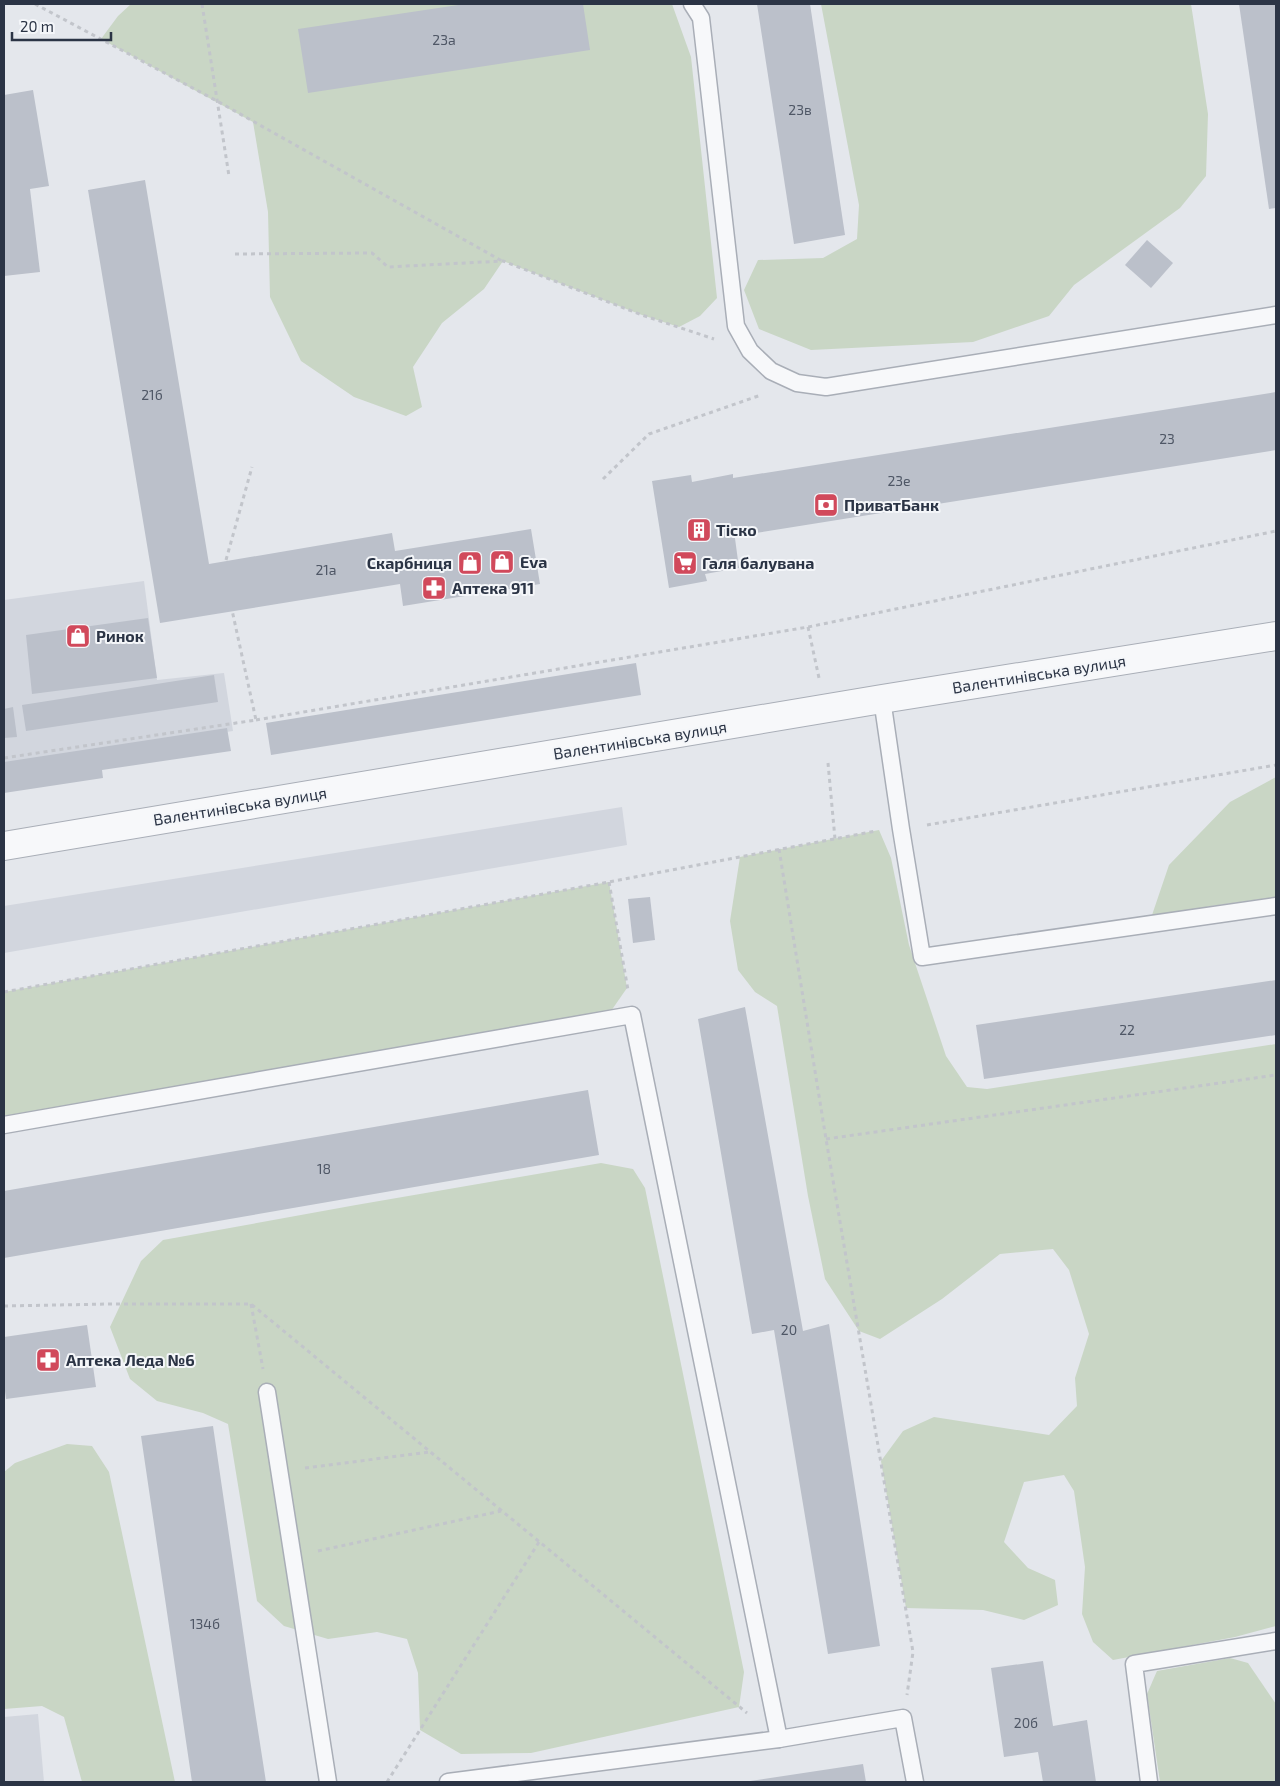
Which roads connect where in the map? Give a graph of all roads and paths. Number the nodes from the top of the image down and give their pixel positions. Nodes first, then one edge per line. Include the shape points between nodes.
1 (35, 4) edge
2 (202, 4) edge
3 (692, 4) edge
4 (217, 101) junction
5 (229, 176) dead end
6 (235, 254) dead end
7 (503, 261) junction
8 (1276, 315) edge
9 (750, 351) junction
10 (797, 383) junction
11 (252, 467) dead end
12 (603, 479) dead end
13 (1276, 531) edge
14 (226, 560) dead end
15 (232, 610) dead end
16 (808, 627) junction
17 (1276, 636) edge
18 (820, 683) dead end
19 (882, 699) junction
20 (256, 720) junction
21 (4, 758) edge
22 (828, 763) dead end
23 (1276, 765) edge
24 (901, 829) junction
25 (835, 839) junction
26 (4, 846) edge
27 (779, 849) junction
28 (609, 882) junction
29 (1276, 906) edge
30 (4, 992) edge
31 (632, 1015) junction
32 (1276, 1075) edge
33 (4, 1124) edge
34 (826, 1139) junction
35 (251, 1304) junction
36 (4, 1306) edge
37 (267, 1392) joint
38 (430, 1452) junction
39 (280, 1471) junction
40 (502, 1510) junction
41 (540, 1542) junction
42 (293, 1557) junction
43 (1276, 1641) edge
44 (903, 1718) junction
45 (779, 1739) junction
46 (328, 1782) edge
47 (388, 1782) edge
48 (448, 1782) edge
49 (915, 1782) edge
50 (1149, 1782) edge

1 - 4 path
2 - 4 path
3 - 9 lane via 701,18 736,326
4 - 5 path
4 - 7 path
6 - 7 path via 372,253 388,267
7 - 9 path via 642,315
8 - 10 lane via 826,387
9 - 10 lane via 771,370
10 - 12 path via 649,434
11 - 14 path
13 - 16 path
15 - 20 path
16 - 18 path
16 - 20 path
17 - 19 street, Валентинівська вулиця
19 - 24 lane
19 - 26 street, Валентинівська вулиця
20 - 21 path
22 - 25 path
23 - 24 path
24 - 25 path
24 - 29 lane via 922,957
25 - 27 path
27 - 28 path
27 - 34 path
28 - 30 path
28 - 31 path
31 - 33 lane
31 - 45 lane
32 - 34 path
34 - 44 path via 913,1652
35 - 36 path
35 - 37 path
35 - 38 path
37 - 39 lane
38 - 39 path
38 - 40 path
39 - 42 lane
40 - 41 path
40 - 42 path
41 - 45 path
41 - 47 path
42 - 46 lane
43 - 50 lane via 1134,1664
44 - 45 lane
44 - 49 lane
45 - 48 lane

